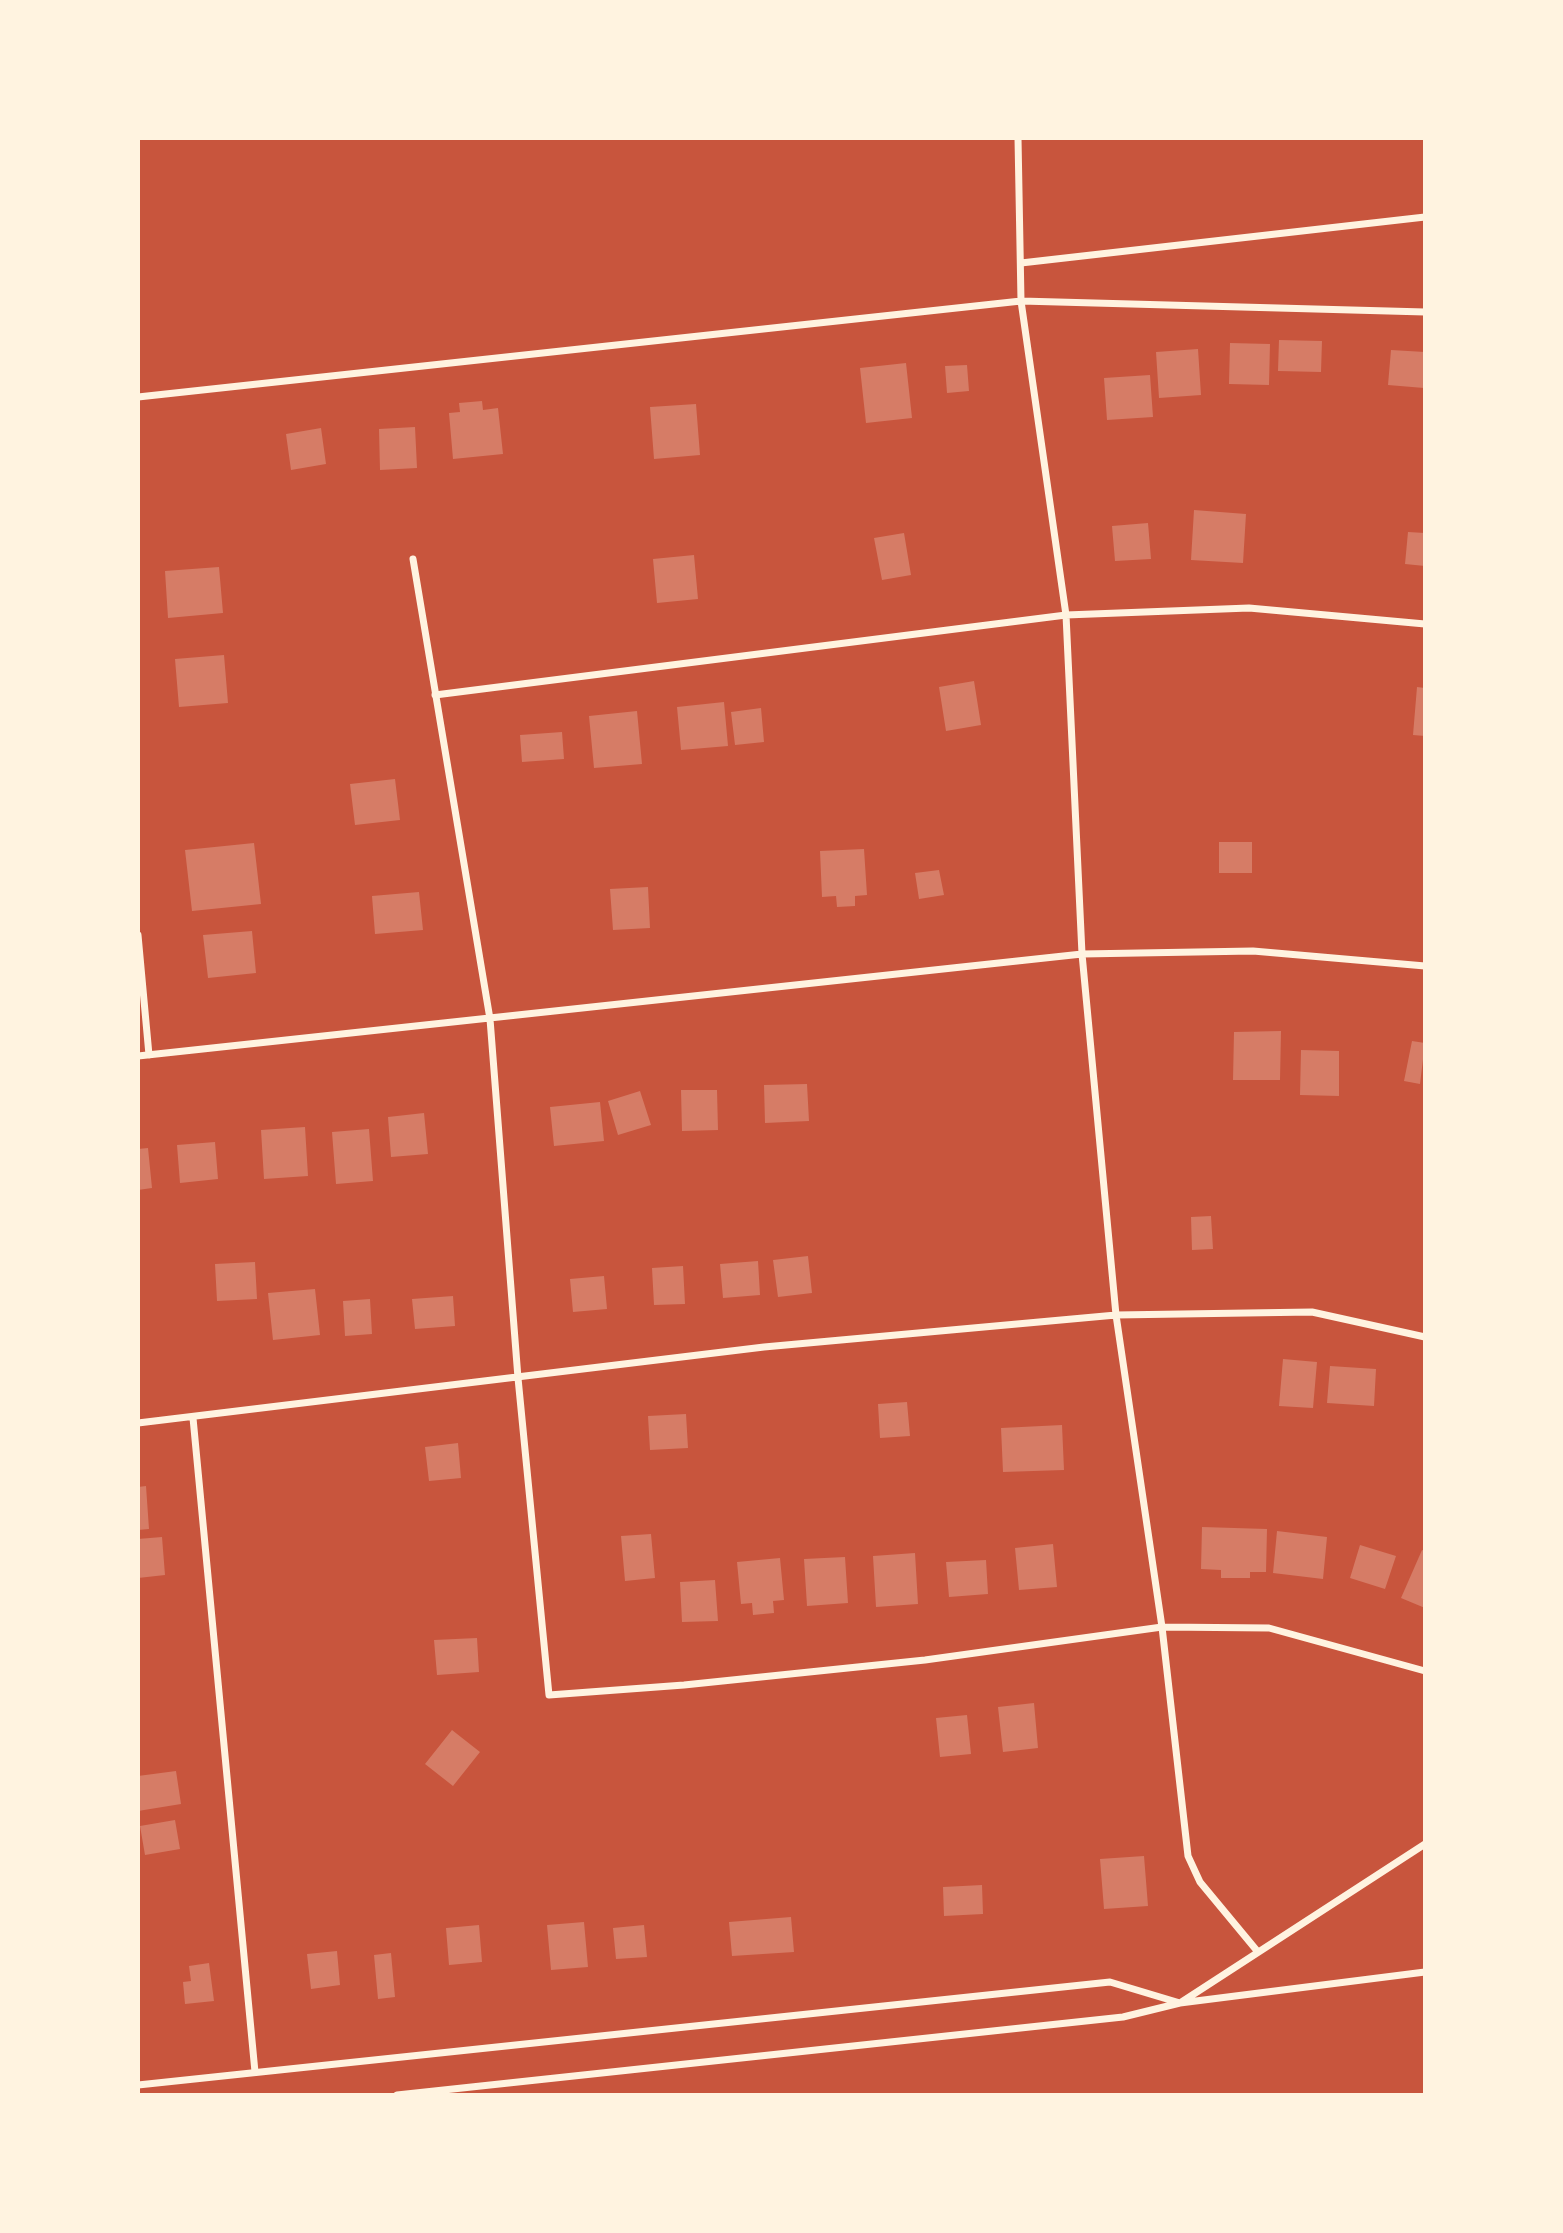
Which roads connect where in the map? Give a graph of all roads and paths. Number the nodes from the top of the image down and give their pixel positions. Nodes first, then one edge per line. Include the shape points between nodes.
1 (1018, 138) edge
2 (1425, 217) edge
3 (1021, 263) junction
4 (1021, 301) junction
5 (1425, 312) edge
6 (138, 397) edge
7 (413, 558) dead end
8 (1066, 615) junction
9 (1425, 624) edge
10 (435, 695) junction
11 (138, 936) edge
12 (1082, 954) junction
13 (1425, 966) edge
14 (490, 1018) junction
15 (149, 1055) junction
16 (138, 1056) edge
17 (1116, 1315) junction
18 (1425, 1337) edge
19 (519, 1378) junction
20 (193, 1418) junction
21 (138, 1423) edge
22 (1162, 1627) junction
23 (1425, 1671) edge
24 (1425, 1844) edge
25 (1258, 1952) junction
26 (1425, 1972) edge
27 (1180, 2003) junction
28 (255, 2072) junction
29 (138, 2085) edge
30 (397, 2095) edge

1 - 3 street
2 - 3 street
3 - 4 street
4 - 5 street
4 - 6 street
4 - 8 street
7 - 10 street
8 - 9 street via 1249,608
8 - 10 street
8 - 12 street
10 - 14 street
11 - 15 street
12 - 13 street via 1253,951
12 - 14 street
12 - 17 street
14 - 15 street
14 - 19 street
15 - 16 street
17 - 18 street via 1312,1312
17 - 19 street via 764,1347
17 - 22 street
19 - 20 street
19 - 22 street via 549,1695 925,1660
20 - 21 street
20 - 28 street
22 - 23 street via 1269,1628
22 - 25 street via 1188,1856 1200,1882
24 - 25 street
25 - 27 street
26 - 27 street
27 - 28 street via 1110,1982
27 - 30 street via 1123,2017
28 - 29 street

